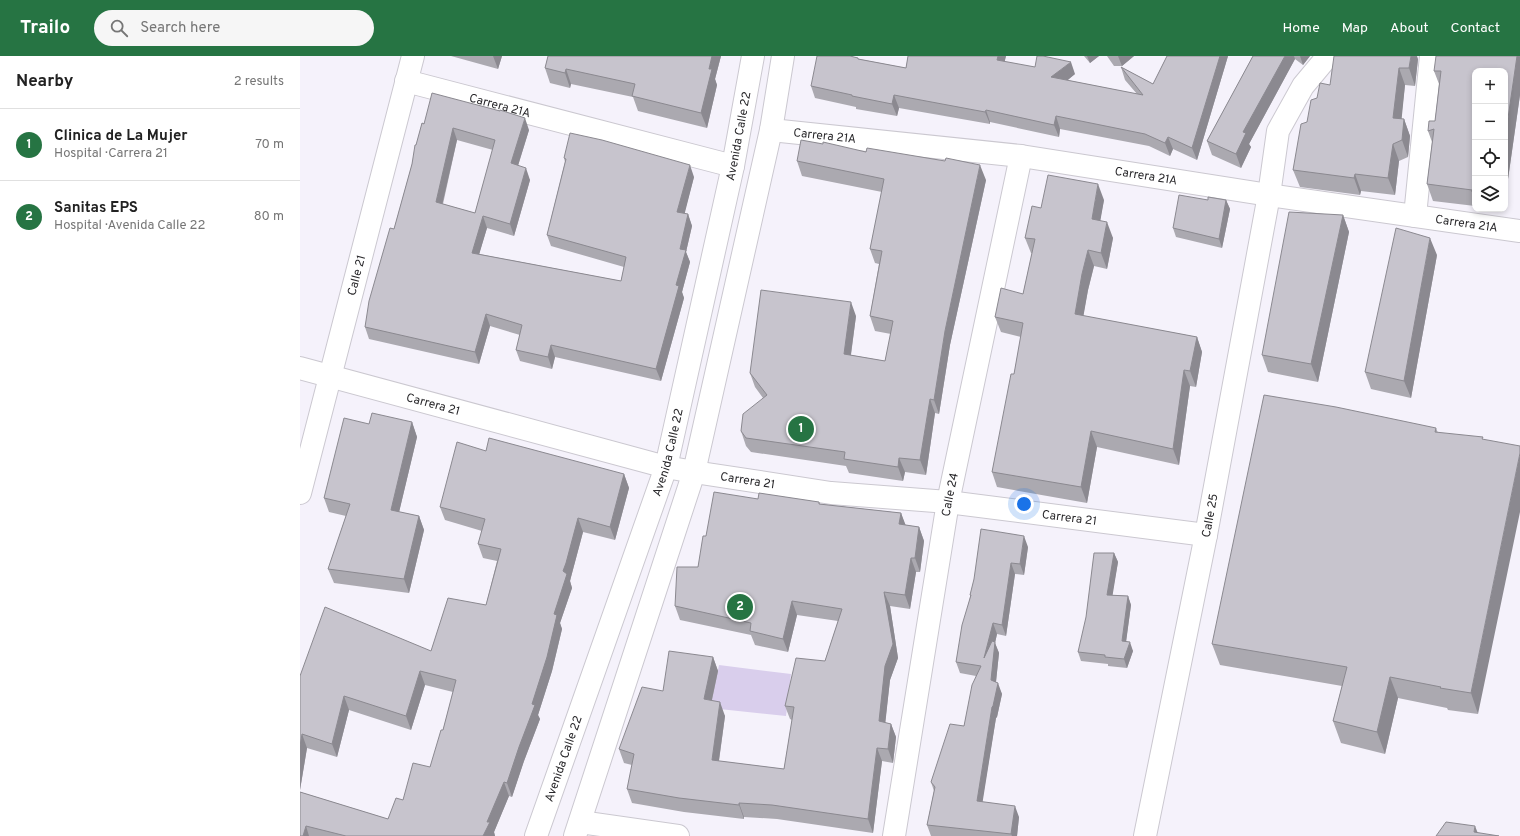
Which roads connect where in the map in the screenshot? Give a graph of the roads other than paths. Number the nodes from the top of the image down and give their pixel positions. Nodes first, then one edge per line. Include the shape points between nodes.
1 (413, 56) edge
2 (753, 56) edge
3 (783, 56) edge
4 (1328, 56) edge
5 (1432, 56) edge
6 (406, 81) junction
7 (771, 130) junction
8 (1020, 156) junction
9 (733, 166) junction
10 (1269, 195) junction
11 (1416, 216) junction
12 (1520, 231) edge
13 (300, 368) edge
14 (331, 376) junction
15 (666, 467) junction
16 (694, 472) junction
17 (300, 493) edge
18 (948, 502) junction
19 (1206, 535) junction
20 (578, 829) edge
21 (536, 836) edge
22 (678, 836) edge
23 (894, 836) edge
24 (1145, 836) edge

1 - 6 street, Calle 21
2 - 9 street, Avenida Calle 22
3 - 7 street
4 - 10 street, Calle 25 via 1303,86 1278,131
5 - 11 street
6 - 9 street, Carrera 21A
6 - 14 street, Calle 21
7 - 8 street, Carrera 21A
7 - 16 street
8 - 10 street, Carrera 21A
8 - 18 street, Calle 24
9 - 15 street, Avenida Calle 22
10 - 11 street, Carrera 21A
10 - 19 street, Calle 25
11 - 12 street, Carrera 21A
13 - 14 street, Carrera 21
14 - 15 street, Carrera 21
14 - 17 street, Calle 21
15 - 16 street, Carrera 21
15 - 21 street, Avenida Calle 22
16 - 18 street, Carrera 21 via 831,493
16 - 20 street
18 - 19 street, Carrera 21
18 - 23 street, Calle 24
19 - 24 street, Calle 25
20 - 22 street

